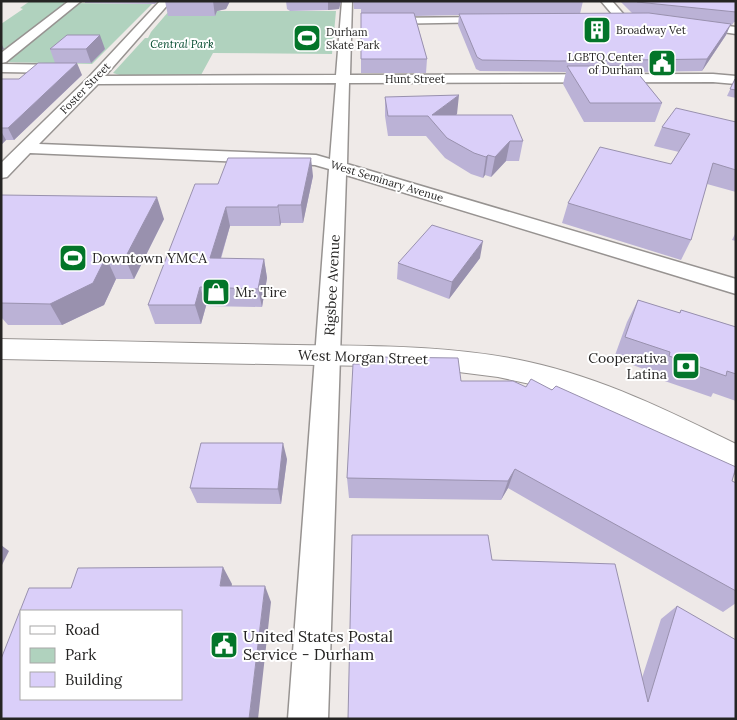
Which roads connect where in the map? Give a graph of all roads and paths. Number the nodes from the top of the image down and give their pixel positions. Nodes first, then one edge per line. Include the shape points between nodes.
1 (76, 1) edge
2 (166, 1) edge
3 (347, 1) edge
4 (606, 1) edge
5 (504, 20) edge
6 (604, 20) edge
7 (370, 21) edge
8 (678, 22) edge
9 (736, 31) edge
10 (1, 59) edge
11 (1, 68) edge
12 (90, 72) junction
13 (342, 79) junction
14 (736, 80) edge
15 (26, 148) junction
16 (338, 165) junction
17 (1, 173) edge
18 (736, 287) edge
19 (1, 349) edge
20 (329, 355) junction
21 (736, 460) edge
22 (308, 719) edge

1 - 10 street
2 - 12 street, Foster Street
3 - 13 street, Rigsbee Avenue via 352,21
4 - 6 street via 627,19
5 - 7 street
8 - 9 street
11 - 12 street, Hunt Street
12 - 13 street, Hunt Street
12 - 15 street, Foster Street
13 - 14 street, Hunt Street
13 - 16 street, Rigsbee Avenue
15 - 16 street, West Seminary Avenue via 306,159
15 - 17 street, Foster Street
16 - 18 street, West Seminary Avenue
16 - 20 street, Rigsbee Avenue
19 - 20 main road, West Morgan Street
20 - 21 main road, West Morgan Street via 472,362 545,376 622,404
20 - 22 street, Rigsbee Avenue

